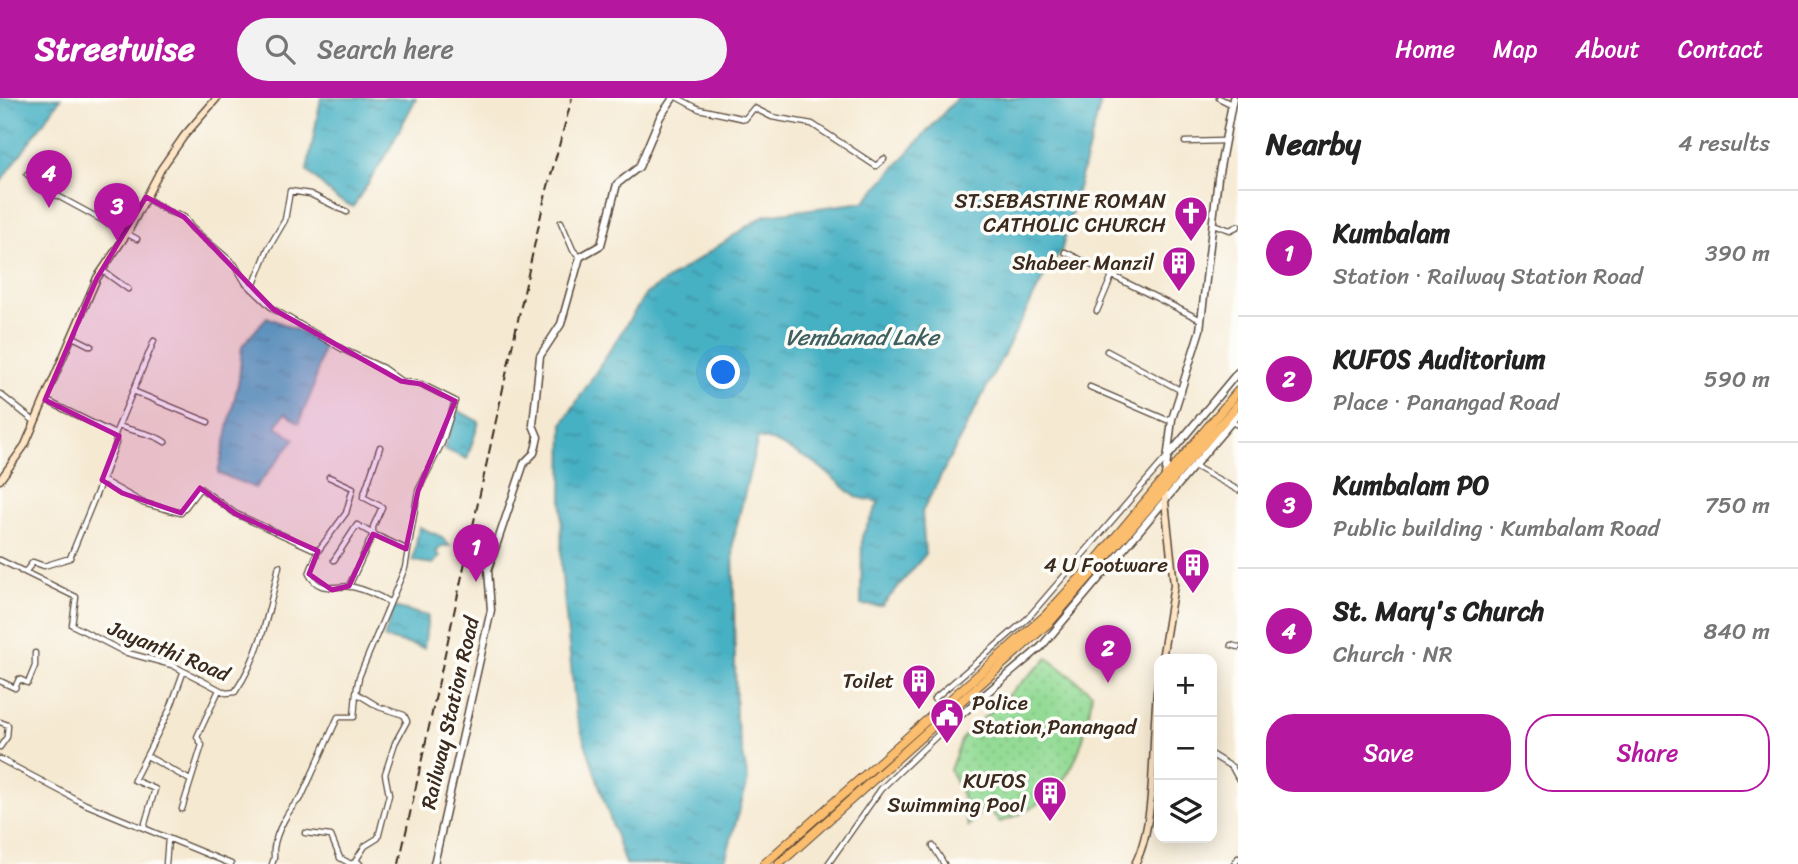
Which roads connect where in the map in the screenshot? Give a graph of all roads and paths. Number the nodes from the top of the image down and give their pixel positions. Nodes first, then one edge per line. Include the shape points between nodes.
1 (217, 98) edge
2 (673, 98) edge
3 (678, 98) edge
4 (1219, 98) edge
5 (1232, 101) edge
6 (1224, 141) junction
7 (1185, 142) dead end
8 (884, 159) dead end
9 (27, 174) dead end
10 (146, 197) junction
11 (347, 212) dead end
12 (561, 222) dead end
13 (1213, 224) junction
14 (1238, 226) edge
15 (128, 232) junction
16 (137, 239) dead end
17 (1065, 252) dead end
18 (580, 257) junction
19 (103, 271) junction
20 (1111, 278) junction
21 (128, 289) dead end
22 (253, 289) junction
23 (1097, 311) dead end
24 (1201, 320) junction
25 (73, 337) junction
26 (154, 341) dead end
27 (91, 346) dead end
28 (1107, 351) dead end
29 (1238, 372) edge
30 (1090, 387) dead end
31 (133, 391) junction
32 (1182, 391) junction
33 (1238, 391) edge
34 (0, 394) edge
35 (45, 400) junction
36 (1238, 404) edge
37 (1238, 414) edge
38 (1172, 417) junction
39 (34, 421) junction
40 (208, 422) dead end
41 (1235, 423) edge
42 (119, 426) junction
43 (116, 434) junction
44 (165, 442) dead end
45 (380, 447) dead end
46 (1167, 457) junction
47 (1195, 466) junction
48 (0, 467) edge
49 (7, 472) junction
50 (330, 477) dead end
51 (1165, 479) junction
52 (0, 480) edge
53 (102, 480) junction
54 (1238, 490) edge
55 (1164, 492) junction
56 (1164, 502) junction
57 (373, 534) junction
58 (406, 550) junction
59 (318, 551) junction
60 (0, 560) edge
61 (334, 560) dead end
62 (279, 566) dead end
63 (19, 571) junction
64 (349, 586) junction
65 (389, 602) junction
66 (1231, 645) dead end
67 (1238, 647) edge
68 (35, 653) dead end
69 (1163, 654) edge
70 (183, 673) junction
71 (0, 681) edge
72 (219, 690) junction
73 (356, 694) junction
74 (934, 699) dead end
75 (0, 722) edge
76 (943, 730) joint
77 (0, 747) edge
78 (147, 756) junction
79 (1154, 756) edge
80 (1217, 757) edge
81 (0, 759) edge
82 (1238, 778) edge
83 (190, 780) junction
84 (182, 809) dead end
85 (144, 827) junction
86 (305, 832) dead end
87 (168, 839) junction
88 (933, 846) dead end
89 (1238, 858) edge
90 (358, 863) edge
91 (166, 864) edge
92 (231, 864) edge
93 (272, 864) edge
94 (434, 864) edge
95 (764, 864) edge
96 (779, 864) edge
97 (828, 864) edge
98 (944, 864) edge
99 (1135, 864) edge
100 (1234, 864) edge

1 - 10 main road via 184,136
2 - 18 street via 639,167 617,184 599,248
3 - 8 street via 699,109 745,119 754,108 772,117 812,124 876,166
4 - 5 street
5 - 6 street
6 - 7 street
6 - 13 street
9 - 15 street via 43,188
10 - 15 main road
10 - 22 street via 189,221
11 - 22 street via 310,194 289,191 285,220
12 - 18 street
13 - 14 street via 1230,230
13 - 24 street
15 - 16 street
15 - 19 main road
17 - 20 street
18 - 94 street, Railway Station Road via 561,324 540,356 533,425 537,446 524,463 488,570 491,610
19 - 21 street
19 - 25 main road
20 - 23 street
20 - 24 street via 1137,286
22 - 58 street via 273,309 401,382 421,384 455,401 442,443 418,491
24 - 32 street
25 - 27 street
25 - 35 main road
26 - 31 street
28 - 32 street
29 - 46 street
30 - 38 street via 1167,420
31 - 40 street
31 - 42 street
32 - 38 street
33 - 51 highway
34 - 39 street
35 - 39 main road
35 - 43 street
36 - 55 highway
37 - 41 street
38 - 46 street
39 - 49 main road
41 - 47 street
42 - 43 street
42 - 44 street via 153,434
43 - 53 street
45 - 57 street via 363,492 363,497 382,507
46 - 51 street
46 - 74 street via 1027,620
47 - 54 street
47 - 56 street
48 - 49 street
49 - 52 main road
50 - 59 street via 353,488 346,513
51 - 55 highway
51 - 95 highway via 1046,615
53 - 59 street via 143,503 181,513 200,488 236,514
53 - 63 street via 70,558 44,566 33,562
55 - 56 main road
55 - 96 highway via 1052,620
56 - 69 main road via 1174,585
56 - 76 street via 1041,647
57 - 58 street
57 - 61 street via 357,525
57 - 64 street
58 - 65 street via 405,568
59 - 64 street via 309,574 312,580 332,590
60 - 63 street, Jayanthi Road
62 - 72 street, Jayanthi Road via 266,628 246,676 235,692
63 - 70 street, Jayanthi Road via 76,597 72,625 124,652 172,665
64 - 65 street
65 - 73 street
66 - 67 street
68 - 71 street via 28,683 19,680 15,688
70 - 72 street, Jayanthi Road
70 - 78 street
72 - 83 street via 197,737 202,745
73 - 90 street via 404,715 407,721 385,774 388,796 378,838 365,846
73 - 93 street via 354,717 338,717 301,798 293,803 274,846
75 - 77 street via 8,725
76 - 97 street via 881,789
78 - 83 street
78 - 85 street via 134,780 155,789
79 - 99 main road
80 - 82 street via 1232,767
81 - 85 street via 85,804
83 - 84 street
85 - 87 street
86 - 90 street via 331,836 340,858
87 - 91 street
87 - 92 street
88 - 98 street
89 - 100 street

